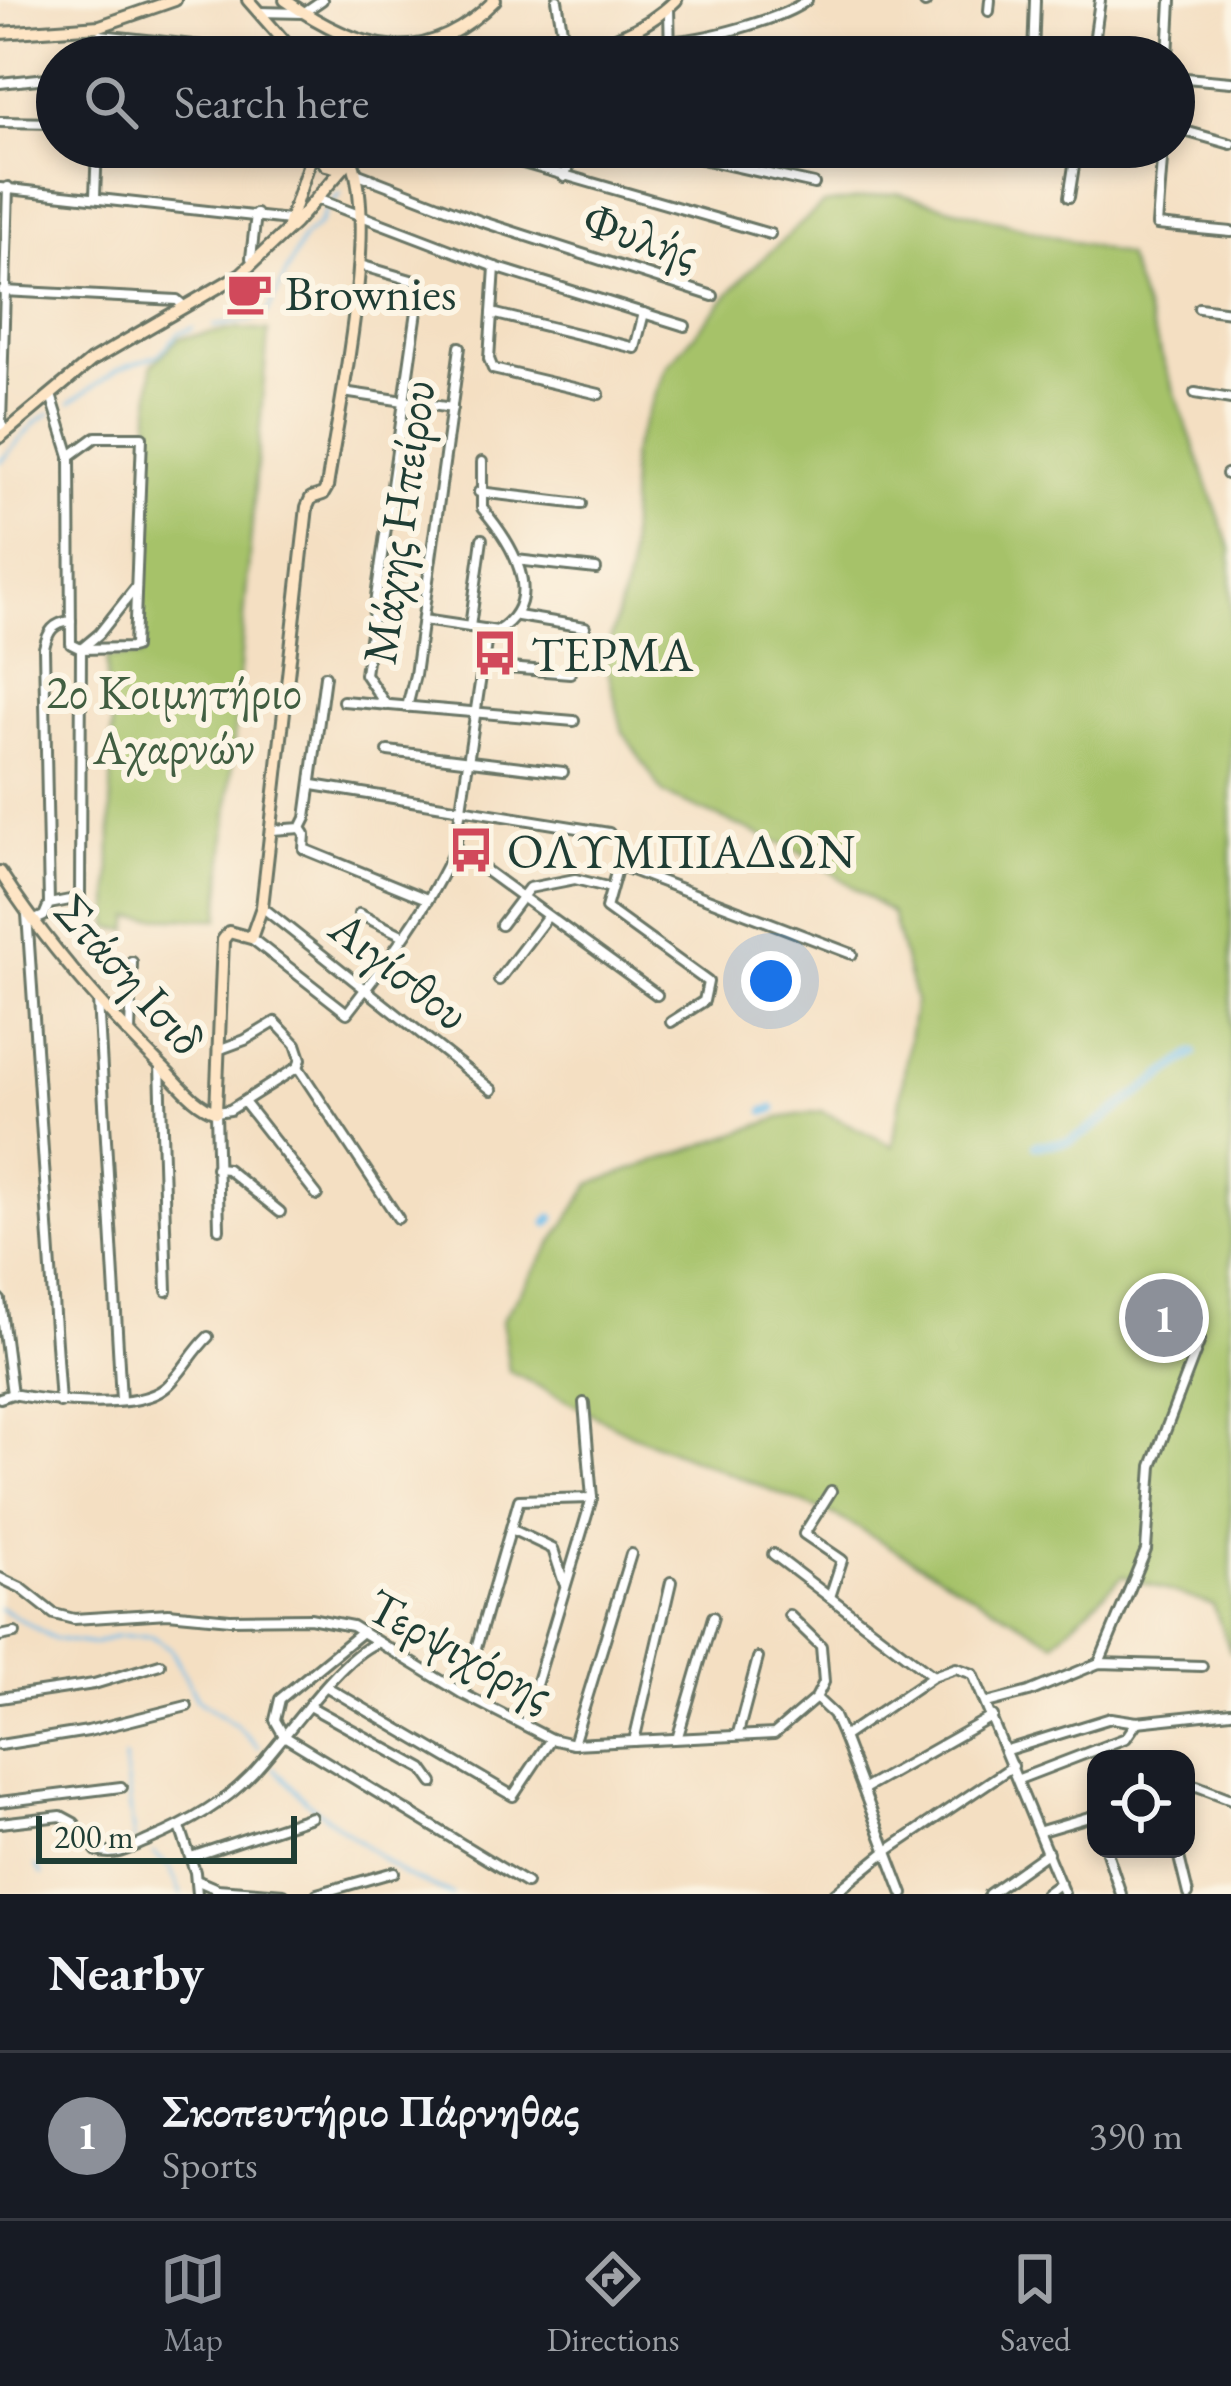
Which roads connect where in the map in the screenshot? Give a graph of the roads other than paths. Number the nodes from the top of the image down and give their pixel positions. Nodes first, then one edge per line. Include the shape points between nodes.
1 (176, 0) edge
2 (248, 0) edge
3 (285, 0) edge
4 (322, 0) edge
5 (496, 0) edge
6 (557, 0) edge
7 (807, 0) edge
8 (1034, 0) edge
9 (1100, 0) edge
10 (1171, 0) edge
11 (673, 4) edge
12 (258, 12) junction
13 (303, 13) junction
14 (100, 31) junction
15 (0, 33) edge
16 (628, 33) joint
17 (100, 36) edge
18 (122, 36) edge
19 (279, 36) edge
20 (344, 36) edge
21 (446, 36) edge
22 (559, 36) edge
23 (623, 36) edge
24 (670, 36) edge
25 (712, 36) edge
26 (1033, 36) edge
27 (1095, 36) edge
28 (1169, 36) edge
29 (36, 79) edge
30 (1195, 79) edge
31 (1231, 82) edge
32 (0, 83) edge
33 (0, 122) edge
34 (36, 123) edge
35 (1195, 134) edge
36 (1231, 144) edge
37 (96, 168) edge
38 (307, 168) edge
39 (350, 168) edge
40 (351, 168) edge
41 (353, 168) edge
42 (535, 168) edge
43 (568, 168) edge
44 (742, 168) edge
45 (1074, 168) edge
46 (1160, 168) edge
47 (564, 177) junction
48 (814, 184) dead end
49 (4, 188) edge
50 (95, 196) junction
51 (1069, 197) dead end
52 (317, 199) junction
53 (256, 214) junction
54 (362, 216) junction
55 (287, 226) junction
56 (1231, 232) edge
57 (770, 234) dead end
58 (2, 255) edge
59 (254, 262) junction
60 (358, 265) junction
61 (495, 267) junction
62 (3, 291) edge
63 (713, 296) dead end
64 (186, 308) junction
65 (1199, 308) dead end
66 (1231, 312) edge
67 (492, 313) junction
68 (644, 314) junction
69 (685, 326) dead end
70 (460, 347) dead end
71 (50, 392) junction
72 (341, 392) junction
73 (1195, 393) dead end
74 (598, 394) dead end
75 (1231, 399) edge
76 (404, 401) junction
77 (452, 408) junction
78 (3, 434) edge
79 (70, 456) junction
80 (482, 462) dead end
81 (479, 492) junction
82 (581, 505) dead end
83 (482, 539) dead end
84 (516, 560) junction
85 (596, 569) dead end
86 (136, 586) junction
87 (518, 616) junction
88 (423, 620) junction
89 (71, 621) junction
90 (470, 627) junction
91 (585, 627) dead end
92 (488, 630) junction
93 (81, 649) junction
94 (484, 666) junction
95 (571, 673) dead end
96 (325, 676) dead end
97 (343, 701) dead end
98 (386, 705) junction
99 (406, 707) junction
100 (475, 713) junction
101 (574, 721) dead end
102 (388, 751) dead end
103 (466, 762) junction
104 (563, 772) dead end
105 (313, 785) junction
106 (460, 811) junction
107 (301, 828) junction
108 (272, 830) junction
109 (609, 833) dead end
110 (455, 848) junction
111 (0, 872) edge
112 (611, 888) junction
113 (519, 898) junction
114 (427, 899) junction
115 (49, 904) junction
116 (262, 907) junction
117 (359, 914) dead end
118 (547, 917) junction
119 (30, 918) junction
120 (501, 925) dead end
121 (402, 935) junction
122 (251, 938) junction
123 (852, 954) dead end
124 (132, 962) dead end
125 (499, 980) dead end
126 (366, 989) junction
127 (657, 994) dead end
128 (98, 999) junction
129 (671, 1022) dead end
130 (130, 1035) junction
131 (218, 1050) junction
132 (160, 1064) junction
133 (298, 1066) junction
134 (492, 1090) dead end
135 (244, 1101) junction
136 (216, 1112) junction
137 (215, 1168) junction
138 (317, 1195) dead end
139 (280, 1212) dead end
140 (398, 1219) dead end
141 (219, 1229) dead end
142 (167, 1291) dead end
143 (0, 1300) edge
144 (208, 1336) dead end
145 (1200, 1340) dead end
146 (12, 1394) junction
147 (0, 1397) edge
148 (121, 1400) junction
149 (60, 1403) junction
150 (584, 1403) dead end
151 (831, 1491) dead end
152 (592, 1498) junction
153 (511, 1529) junction
154 (631, 1554) dead end
155 (773, 1554) dead end
156 (0, 1578) edge
157 (670, 1582) dead end
158 (566, 1586) junction
159 (830, 1597) junction
160 (789, 1615) dead end
161 (712, 1616) dead end
162 (363, 1631) junction
163 (15, 1634) dead end
164 (0, 1636) edge
165 (376, 1643) junction
166 (758, 1658) dead end
167 (1099, 1663) junction
168 (160, 1664) dead end
169 (1202, 1666) dead end
170 (933, 1676) junction
171 (327, 1688) junction
172 (464, 1694) junction
173 (815, 1697) junction
174 (0, 1698) edge
175 (987, 1703) junction
176 (187, 1706) dead end
177 (309, 1706) junction
178 (1231, 1712) edge
179 (993, 1716) junction
180 (1137, 1722) junction
181 (524, 1725) junction
182 (738, 1733) junction
183 (284, 1736) junction
184 (677, 1737) junction
185 (844, 1737) junction
186 (551, 1738) junction
187 (634, 1741) junction
188 (573, 1744) junction
189 (0, 1745) edge
190 (1007, 1750) junction
191 (1014, 1766) junction
192 (1019, 1779) junction
193 (433, 1783) dead end
194 (122, 1787) dead end
195 (1195, 1787) edge
196 (863, 1789) junction
197 (1231, 1799) edge
198 (0, 1802) edge
199 (311, 1816) dead end
200 (1087, 1818) edge
201 (0, 1823) edge
202 (180, 1827) junction
203 (1041, 1831) junction
204 (887, 1851) junction
205 (1048, 1852) junction
206 (190, 1857) junction
207 (1109, 1858) edge
208 (1179, 1858) edge
209 (394, 1872) dead end
210 (196, 1880) junction
211 (526, 1883) dead end
212 (1060, 1883) junction
213 (197, 1894) edge
214 (284, 1894) edge
215 (317, 1894) edge
216 (834, 1894) edge
217 (903, 1894) edge
218 (989, 1894) edge
219 (1045, 1894) edge
220 (1064, 1894) edge
221 (1121, 1894) edge
222 (1188, 1894) edge

1 - 14 street
2 - 12 street
3 - 13 street
4 - 13 street
5 - 21 street
6 - 22 street
7 - 25 street
8 - 26 street
9 - 27 street
10 - 28 street
11 - 16 street
11 - 24 street
12 - 13 street
12 - 19 street
13 - 20 street
14 - 15 street
14 - 17 street
14 - 18 street
16 - 23 street
29 - 32 street
30 - 31 street
33 - 34 street
35 - 36 street
37 - 50 street
38 - 55 street
39 - 52 street
40 - 54 street
41 - 63 street, Φυλής via 479,221
42 - 47 street
43 - 47 street
44 - 48 street
45 - 51 street
46 - 56 street via 1156,225
47 - 57 street
49 - 50 street
49 - 58 street
50 - 53 street
52 - 54 street
52 - 55 street
53 - 55 street
53 - 59 street
54 - 60 street
54 - 61 street
55 - 59 street
58 - 62 street
59 - 64 street
60 - 72 street
60 - 76 street via 421,283
61 - 67 street
61 - 68 street
62 - 64 street via 177,300
62 - 78 street
64 - 71 street
65 - 66 street
67 - 68 street via 634,349
67 - 74 street via 493,369
68 - 69 street
70 - 77 street, Μάχης Ηπείρου
71 - 78 street
71 - 79 street
72 - 76 street
72 - 108 street via 327,488 308,507
73 - 75 street
76 - 77 street
76 - 98 street via 365,674
77 - 88 street, Μάχης Ηπείρου
79 - 86 street via 96,436 142,437
79 - 89 street
80 - 81 street
81 - 82 street
81 - 84 street
83 - 90 street
84 - 85 street
84 - 87 street
86 - 93 street
86 - 93 street via 134,646
87 - 91 street
87 - 92 street
88 - 90 street
88 - 99 street, Μάχης Ηπείρου
89 - 93 street via 70,644
89 - 115 street via 48,632 44,648
90 - 92 street
92 - 94 street
93 - 115 street via 82,889 74,902
94 - 95 street
94 - 100 street
96 - 105 street
97 - 98 street
98 - 99 street
99 - 100 street
100 - 101 street
100 - 103 street
102 - 103 street
103 - 104 street
103 - 106 street
105 - 106 street
105 - 107 street
106 - 109 street
106 - 110 street
107 - 108 street
107 - 114 street via 304,848
108 - 116 street
110 - 113 street
110 - 114 street
111 - 119 street, Στάση Ισιδ
112 - 113 street via 551,881
112 - 123 street via 621,866
112 - 129 street via 606,908 708,982 704,1000
113 - 118 street
113 - 120 street
114 - 121 street
115 - 119 street via 44,916
116 - 122 street
116 - 126 street, Αιγίσθου
117 - 121 street
118 - 125 street
118 - 127 street
119 - 128 street, Στάση Ισιδ
119 - 149 street
121 - 126 street
122 - 126 street via 347,1013
122 - 131 street via 224,935
124 - 130 street
126 - 134 street, Αιγίσθου
128 - 130 street, Στάση Ισιδ
128 - 148 street
130 - 132 street, Στάση Ισιδ
131 - 133 street via 275,1022 296,1044
131 - 136 street
132 - 136 street, Στάση Ισιδ
132 - 142 street
133 - 135 street
133 - 140 street
135 - 136 street
135 - 138 street
136 - 137 street
137 - 139 street
137 - 141 street
143 - 146 street
144 - 148 street via 164,1390
145 - 167 street via 1152,1466 1146,1550
146 - 147 street
146 - 149 street
148 - 149 street
150 - 152 street
151 - 159 street via 803,1534 842,1560
152 - 153 street via 519,1500
152 - 158 street
153 - 158 street via 553,1549
153 - 172 street
154 - 188 street
155 - 159 street
156 - 162 street, Τερψιχόρης via 74,1619 310,1618
157 - 187 street
158 - 181 street
159 - 170 street
160 - 173 street via 821,1646 824,1682
161 - 184 street
162 - 165 street, Τερψιχόρης
162 - 183 street via 280,1699 275,1720
163 - 164 street
165 - 171 street
165 - 172 street, Τερψιχόρης
166 - 182 street
167 - 169 street
167 - 175 street
168 - 174 street
170 - 175 street via 966,1670
170 - 185 street
171 - 177 street
171 - 186 street via 513,1796
172 - 181 street, Τερψιχόρης
173 - 182 street, Τερψιχόρης via 774,1734
173 - 185 street
175 - 179 street
176 - 189 street
177 - 183 street
177 - 193 street via 423,1769
178 - 180 street
179 - 190 street
179 - 196 street
180 - 190 street via 1111,1718
180 - 192 street via 1126,1738
181 - 186 street, Τερψιχόρης
182 - 184 street, Τερψιχόρης
183 - 202 street via 248,1779
183 - 211 street
184 - 187 street, Τερψιχόρης
185 - 196 street
186 - 188 street, Τερψιχόρης
187 - 188 street, Τερψιχόρης
190 - 191 street
191 - 192 street
191 - 204 street
192 - 203 street
194 - 198 street
195 - 197 street
196 - 204 street
199 - 206 street
200 - 203 street
201 - 202 street via 61,1816 97,1851 112,1854
202 - 206 street
203 - 205 street
204 - 216 street
204 - 217 street
205 - 212 street
205 - 218 street
206 - 210 street
207 - 221 street
208 - 222 street
209 - 215 street
210 - 213 street
210 - 214 street
212 - 219 street
212 - 220 street

